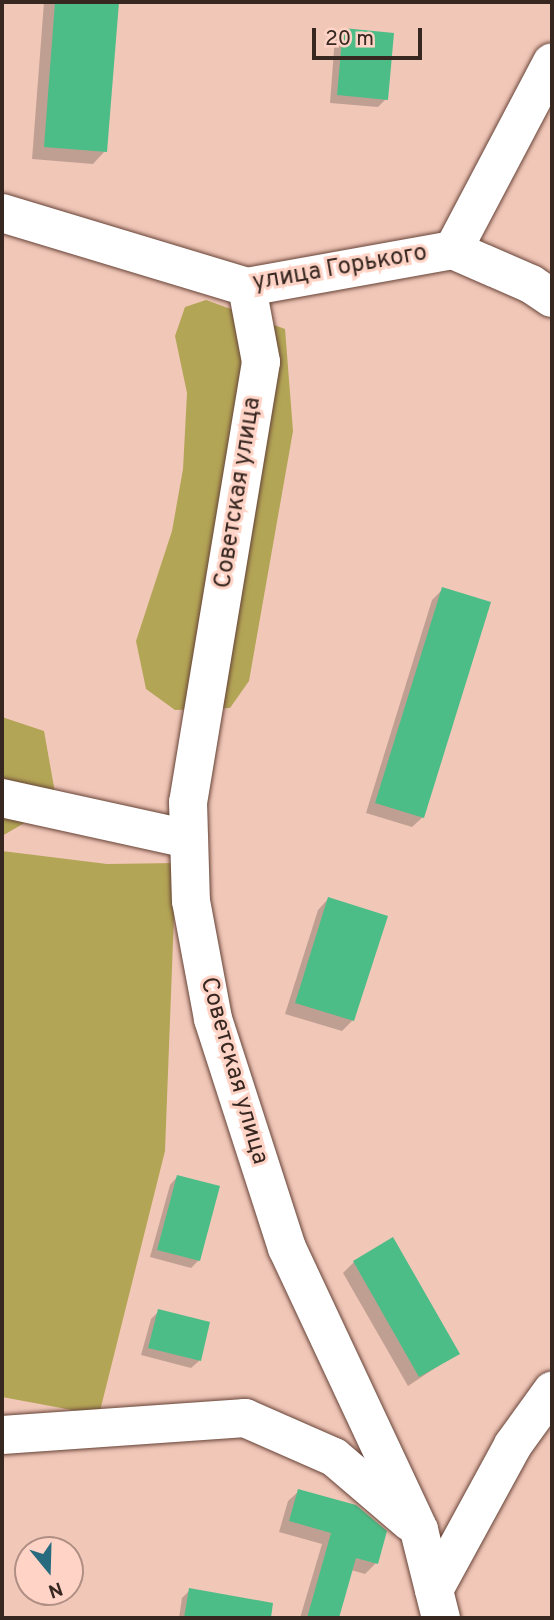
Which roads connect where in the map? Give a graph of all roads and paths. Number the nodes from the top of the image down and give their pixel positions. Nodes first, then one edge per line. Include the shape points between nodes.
1 (552, 62) edge
2 (2, 213) edge
3 (453, 250) junction
4 (247, 287) junction
5 (552, 298) edge
6 (2, 799) edge
7 (190, 839) junction
8 (552, 1391) edge
9 (2, 1435) edge
10 (419, 1530) junction
11 (438, 1604) edge

1 - 3 street
2 - 4 street, улица Горького
3 - 4 street, улица Горького
3 - 5 street, улица Горького
4 - 7 street, Советская улица via 261,362 188,802
6 - 7 street
7 - 10 street, Советская улица via 191,901 213,1019 287,1248
8 - 11 street via 513,1445
9 - 10 street via 246,1418 334,1457
10 - 11 street, Советская улица

